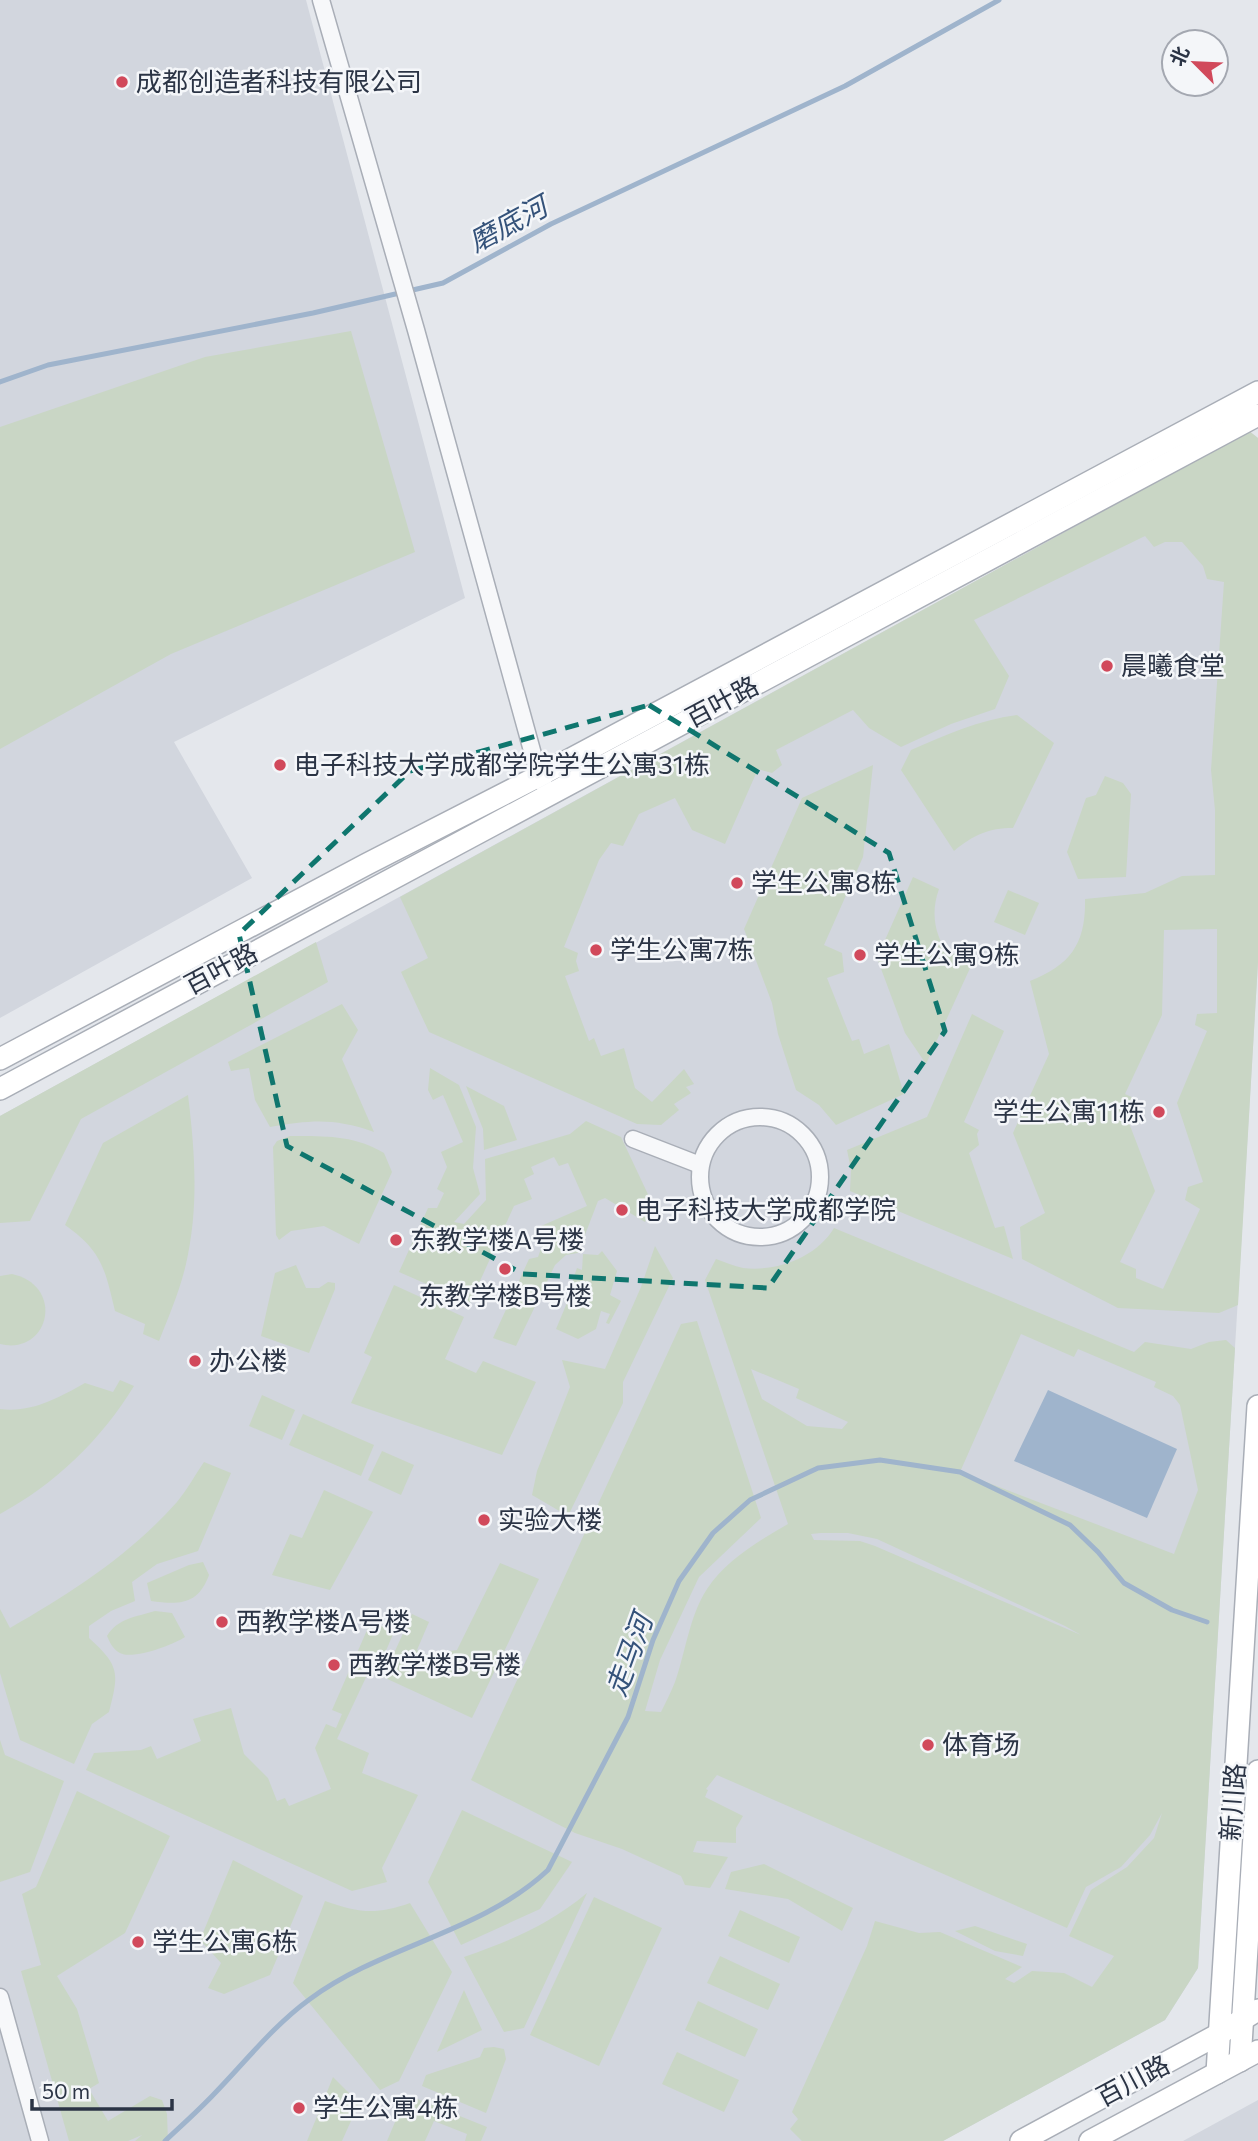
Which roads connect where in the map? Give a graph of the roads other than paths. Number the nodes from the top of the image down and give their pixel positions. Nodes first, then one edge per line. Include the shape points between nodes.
1 (321, 0) edge
2 (1258, 392) edge
3 (1258, 415) edge
4 (544, 785) junction
5 (0, 1059) edge
6 (0, 1089) edge
7 (633, 1139) dead end
8 (700, 1165) junction
9 (1258, 1405) edge
10 (1258, 1771) edge
11 (0, 1997) edge
12 (1250, 2014) edge
13 (1219, 2034) junction
14 (1249, 2056) edge
15 (1217, 2073) junction
16 (40, 2141) edge
17 (1021, 2141) edge
18 (1090, 2141) edge

1 - 4 street
2 - 4 street, 百叶路
3 - 4 street, 百叶路
4 - 5 street, 百叶路 via 338,879
4 - 6 street, 百叶路
7 - 8 street
8 - 8 street via 701,1192 709,1210 722,1225 739,1234 759,1238 787,1231 809,1212 818,1194 816,1154 789,1124 770,1117 750,1117 731,1124 715,1136
9 - 13 street, 新川路
10 - 12 street, 新川路
11 - 16 street
12 - 13 street, 百川路
12 - 14 street, 新川路
13 - 15 street, 新川路
13 - 17 street, 百川路
14 - 15 street, 百川路
15 - 18 street, 百川路

